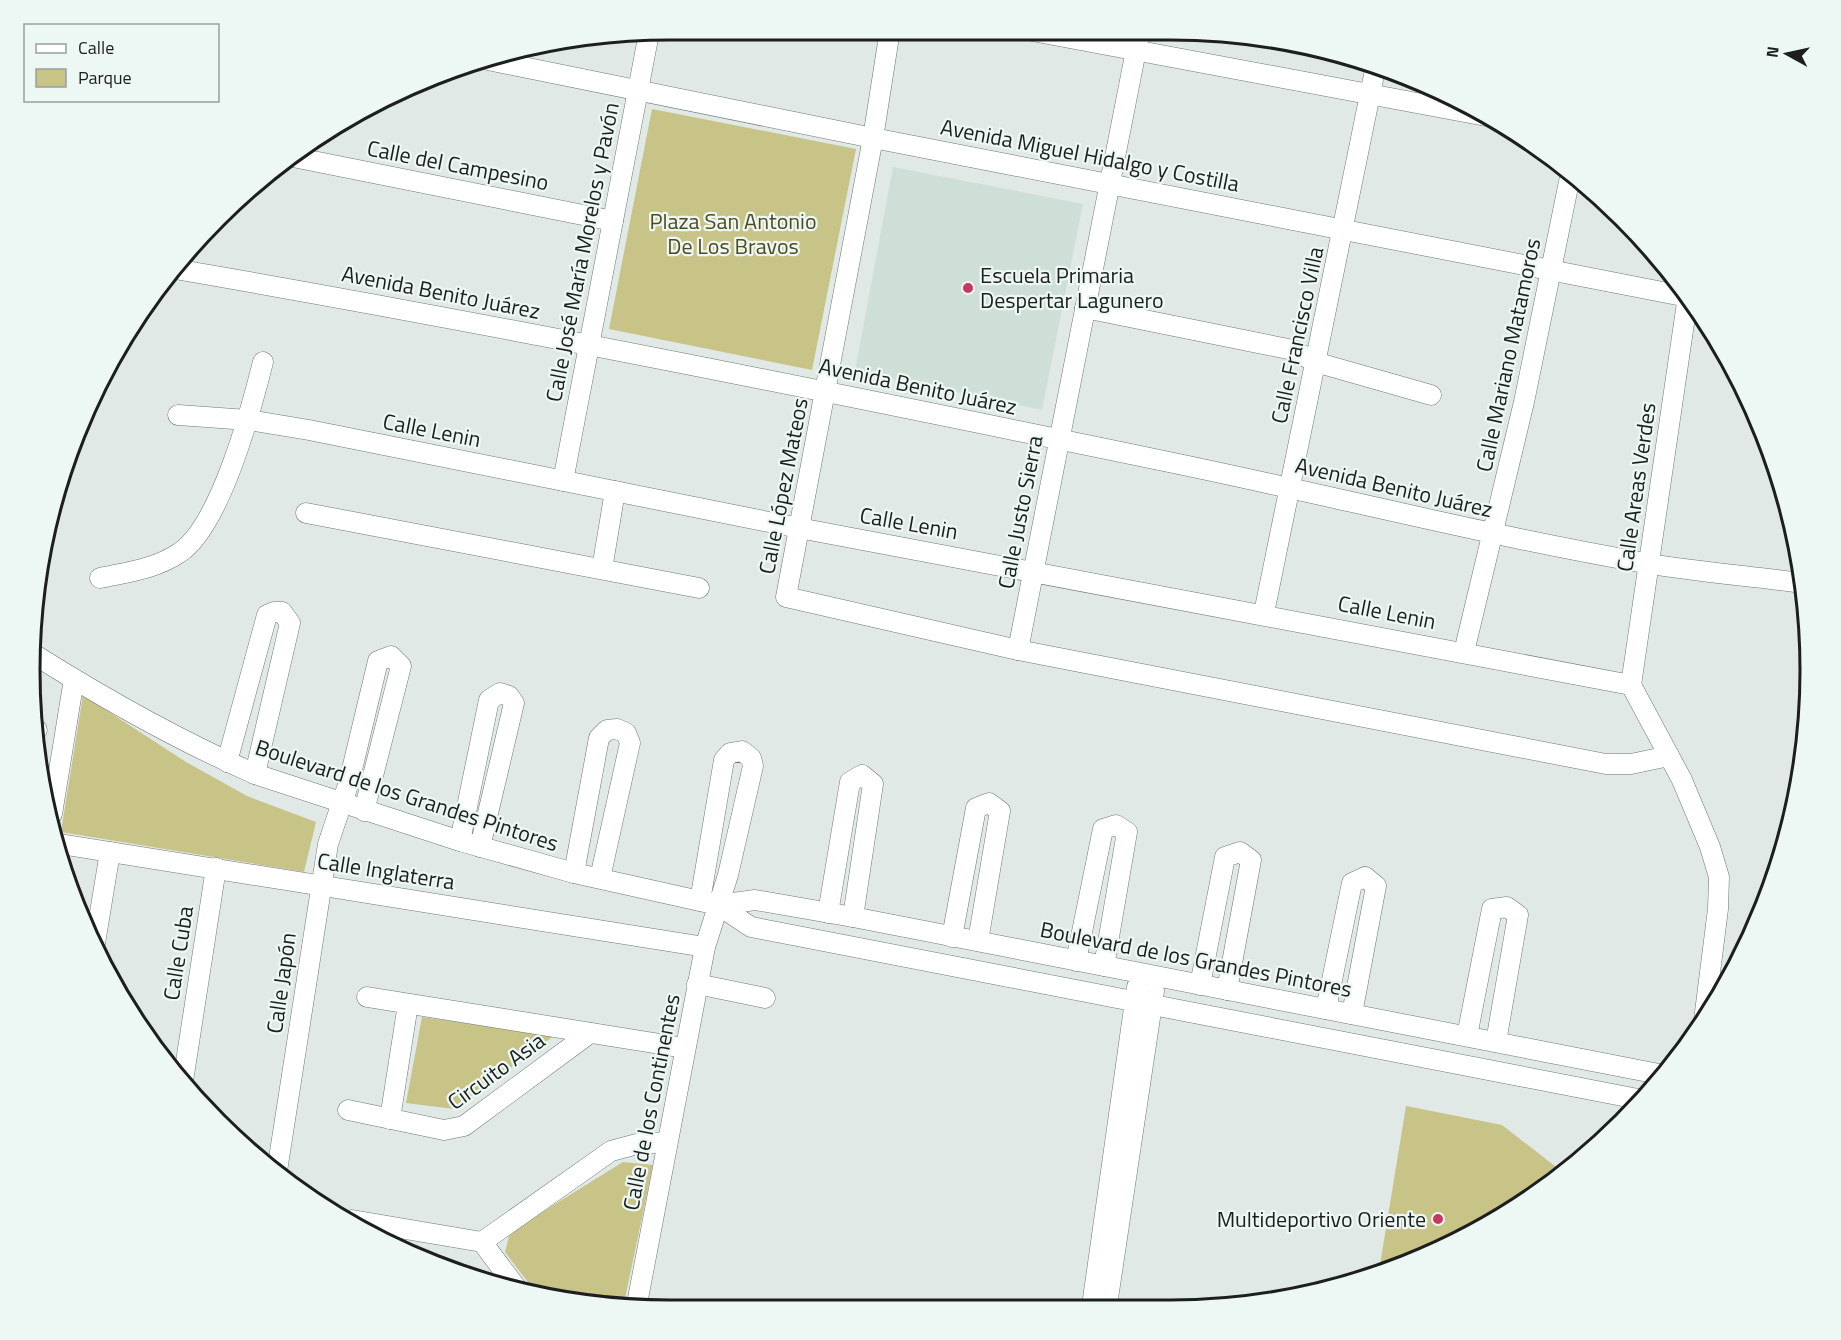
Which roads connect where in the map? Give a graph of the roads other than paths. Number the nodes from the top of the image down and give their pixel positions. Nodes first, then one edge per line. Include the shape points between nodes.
1 (888, 40) edge
2 (1082, 40) edge
3 (1138, 40) edge
4 (647, 41) edge
5 (1136, 50) junction
6 (504, 63) edge
7 (1374, 74) edge
8 (638, 89) junction
9 (1370, 94) junction
10 (1460, 111) edge
11 (873, 138) junction
12 (303, 159) edge
13 (1110, 183) junction
14 (1569, 183) edge
15 (613, 221) junction
16 (1343, 229) junction
17 (1552, 270) junction
18 (184, 271) edge
19 (1675, 295) edge
20 (1085, 308) junction
21 (1686, 309) edge
22 (588, 344) junction
23 (263, 362) dead end
24 (1316, 362) junction
25 (826, 391) junction
26 (1431, 395) dead end
27 (178, 415) dead end
28 (248, 420) junction
29 (1059, 439) junction
30 (563, 481) junction
31 (1290, 487) junction
32 (615, 491) junction
33 (306, 513) dead end
34 (799, 528) junction
35 (1493, 534) junction
36 (1649, 564) junction
37 (602, 569) junction
38 (1034, 570) junction
39 (100, 578) dead end
40 (1794, 581) edge
41 (699, 588) dead end
42 (1264, 614) junction
43 (1018, 650) junction
44 (1464, 652) junction
45 (41, 658) edge
46 (74, 679) junction
47 (1631, 685) junction
48 (1669, 756) junction
49 (227, 762) junction
50 (255, 774) junction
51 (54, 799) edge
52 (340, 803) junction
53 (364, 811) junction
54 (460, 841) junction
55 (66, 845) edge
56 (480, 847) junction
57 (110, 852) junction
58 (216, 868) junction
59 (574, 873) junction
60 (600, 878) junction
61 (320, 884) junction
62 (709, 903) junction
63 (828, 913) junction
64 (853, 917) junction
65 (97, 931) edge
66 (952, 937) junction
67 (978, 941) junction
68 (705, 947) junction
69 (1077, 953) junction
70 (1105, 959) junction
71 (1148, 975) junction
72 (697, 984) junction
73 (1200, 985) junction
74 (1227, 990) junction
75 (367, 997) dead end
76 (765, 998) dead end
77 (1707, 1000) edge
78 (1143, 1001) junction
79 (408, 1004) junction
80 (1326, 1009) junction
81 (1352, 1014) junction
82 (590, 1033) junction
83 (1467, 1036) junction
84 (1496, 1042) junction
85 (685, 1048) junction
86 (185, 1070) edge
87 (1654, 1073) edge
88 (1632, 1098) edge
89 (348, 1110) dead end
90 (390, 1119) junction
91 (667, 1142) junction
92 (278, 1162) edge
93 (370, 1223) edge
94 (482, 1242) junction
95 (509, 1279) edge
96 (638, 1298) edge
97 (1093, 1300) edge
98 (1108, 1300) edge

1 - 11 street, Calle López Mateos
2 - 5 street
3 - 5 street, Calle Justo Sierra
4 - 8 street, Calle José María Morelos y Pavón
5 - 9 street
5 - 13 street, Calle Justo Sierra
6 - 8 street, Avenida Miguel Hidalgo y Costilla
7 - 9 street, Calle Francisco Villa
8 - 11 street, Avenida Miguel Hidalgo y Costilla
8 - 15 street, Calle José María Morelos y Pavón
9 - 10 street
9 - 16 street, Calle Francisco Villa
11 - 13 street, Avenida Miguel Hidalgo y Costilla
11 - 25 street, Calle López Mateos
12 - 15 street, Calle del Campesino
13 - 16 street, Avenida Miguel Hidalgo y Costilla
13 - 20 street, Calle Justo Sierra
14 - 17 street, Calle Mariano Matamoros
15 - 22 street, Calle José María Morelos y Pavón
16 - 17 street, Avenida Miguel Hidalgo y Costilla
16 - 24 street, Calle Francisco Villa
17 - 19 street, Avenida Miguel Hidalgo y Costilla
17 - 35 street, Calle Mariano Matamoros
18 - 22 street, Avenida Benito Juárez
20 - 24 street via 1293,350
20 - 29 street, Calle Justo Sierra
21 - 36 street, Calle Areas Verdes
22 - 25 street, Avenida Benito Juárez
22 - 30 street, Calle José María Morelos y Pavón
23 - 28 street
24 - 26 street
24 - 31 street, Calle Francisco Villa
25 - 29 street, Avenida Benito Juárez
25 - 34 street, Calle López Mateos
27 - 28 street, Calle Lenin
28 - 30 street, Calle Lenin
28 - 39 street via 202,532 180,552 152,567
29 - 31 street, Avenida Benito Juárez
29 - 38 street, Calle Justo Sierra
30 - 32 street, Calle Lenin
31 - 35 street, Avenida Benito Juárez
31 - 42 street, Calle Francisco Villa
32 - 34 street, Calle Lenin
32 - 37 street
33 - 37 street
34 - 38 street, Calle Lenin
34 - 43 street, Calle López Mateos via 786,597
35 - 36 street, Avenida Benito Juárez
35 - 44 street, Calle Mariano Matamoros
36 - 40 street, Avenida Benito Juárez
36 - 47 street, Calle Areas Verdes
37 - 41 street
38 - 42 street, Calle Lenin
38 - 43 street, Calle Justo Sierra
42 - 44 street, Calle Lenin
43 - 48 street via 1606,764 1631,764
44 - 47 street, Calle Lenin
45 - 46 street, Boulevard de los Grandes Pintores
46 - 49 street, Boulevard de los Grandes Pintores
46 - 51 street
47 - 48 street
48 - 77 street via 1710,847 1719,877
49 - 50 street, Boulevard de los Grandes Pintores
49 - 50 street via 267,615 282,612 290,624
50 - 52 street, Boulevard de los Grandes Pintores
52 - 53 street, Boulevard de los Grandes Pintores
52 - 53 street, Calle Japón via 349,782 378,661 391,657 401,666
52 - 61 street, Calle Japón
53 - 54 street, Boulevard de los Grandes Pintores
54 - 56 street, Boulevard de los Grandes Pintores
54 - 56 street via 489,700 500,693 514,703
55 - 57 street, Calle Inglaterra
56 - 59 street, Boulevard de los Grandes Pintores
57 - 58 street, Calle Inglaterra
57 - 65 street
58 - 61 street, Calle Inglaterra
58 - 86 street, Calle Cuba
59 - 60 street, Boulevard de los Grandes Pintores
59 - 60 street via 600,738 607,730 617,729 626,733 630,743
60 - 62 street, Boulevard de los Grandes Pintores
61 - 68 street, Calle Inglaterra
61 - 92 street, Calle Japón
62 - 62 street via 724,760 730,753 742,751 751,758 753,766 728,876
62 - 63 street, Boulevard de los Grandes Pintores via 755,900
62 - 68 street, Calle de los Continentes
62 - 78 street, Boulevard de los Grandes Pintores via 751,927
63 - 64 street, Boulevard de los Grandes Pintores
63 - 64 street via 850,782 862,775 873,784
64 - 66 street, Boulevard de los Grandes Pintores
66 - 67 street, Boulevard de los Grandes Pintores
66 - 67 street via 976,808 989,803 1000,811
67 - 69 street, Boulevard de los Grandes Pintores
68 - 72 street, Calle de los Continentes
69 - 70 street, Boulevard de los Grandes Pintores
69 - 70 street via 1103,829 1116,825 1127,832
70 - 71 street, Boulevard de los Grandes Pintores
71 - 73 street, Boulevard de los Grandes Pintores
71 - 78 street
72 - 76 street
72 - 85 street, Calle de los Continentes
73 - 74 street, Boulevard de los Grandes Pintores
73 - 74 street via 1225,857 1240,852 1251,860
74 - 80 street, Boulevard de los Grandes Pintores
75 - 79 street, Circuito Asia
78 - 88 street, Boulevard de los Grandes Pintores
78 - 97 street
78 - 98 street
79 - 82 street, Circuito Asia
79 - 90 street
80 - 81 street, Boulevard de los Grandes Pintores
80 - 81 street via 1352,883 1365,877 1376,886
81 - 83 street, Boulevard de los Grandes Pintores
82 - 85 street, Circuito Asia
82 - 90 street, Circuito Asia via 464,1126 444,1130
83 - 84 street, Boulevard de los Grandes Pintores
83 - 84 street via 1492,909 1507,907 1518,915
84 - 87 street, Boulevard de los Grandes Pintores
85 - 91 street, Calle de los Continentes
89 - 90 street, Circuito Asia
91 - 94 street via 611,1151
91 - 96 street, Calle de los Continentes
93 - 94 street
94 - 95 street

